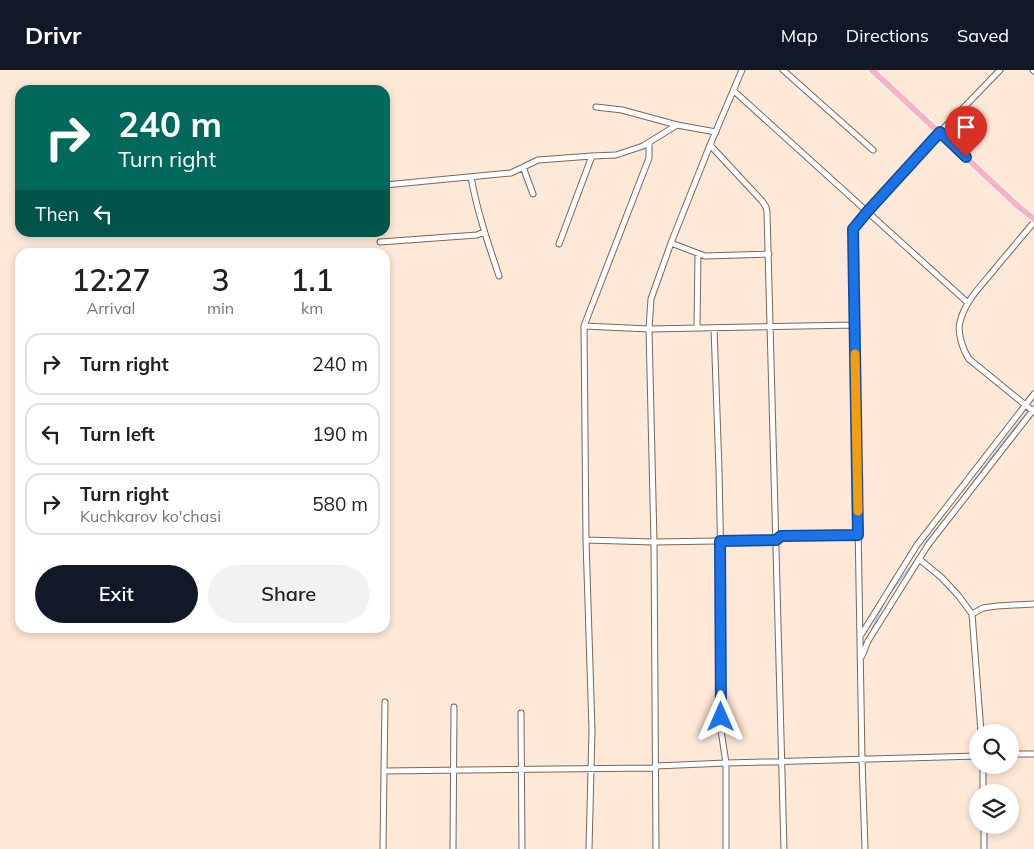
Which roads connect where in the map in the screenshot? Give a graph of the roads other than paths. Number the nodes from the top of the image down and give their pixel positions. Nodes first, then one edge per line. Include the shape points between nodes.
1 (742, 70) edge
2 (783, 70) edge
3 (872, 70) edge
4 (1000, 70) edge
5 (734, 91) junction
6 (596, 107) dead end
7 (677, 125) junction
8 (716, 132) junction
9 (940, 132) junction
10 (649, 142) junction
11 (710, 145) junction
12 (872, 150) dead end
13 (592, 156) junction
14 (523, 167) junction
15 (471, 177) junction
16 (390, 185) edge
17 (533, 194) dead end
18 (867, 212) junction
19 (1034, 220) edge
20 (484, 232) junction
21 (380, 242) dead end
22 (671, 243) junction
23 (559, 244) dead end
24 (698, 254) junction
25 (769, 254) junction
26 (499, 276) dead end
27 (967, 302) junction
28 (855, 325) junction
29 (584, 326) junction
30 (771, 326) junction
31 (698, 328) junction
32 (714, 328) junction
33 (649, 329) junction
34 (1034, 394) edge
35 (1025, 406) junction
36 (1033, 411) edge
37 (858, 535) junction
38 (586, 540) junction
39 (776, 540) junction
40 (720, 541) junction
41 (654, 542) junction
42 (919, 559) junction
43 (1034, 604) edge
44 (972, 614) junction
45 (860, 636) junction
46 (860, 659) junction
47 (385, 702) dead end
48 (454, 707) dead end
49 (521, 713) dead end
50 (980, 724) edge
51 (1019, 754) edge
52 (1034, 754) edge
53 (969, 756) edge
54 (862, 759) junction
55 (782, 761) junction
56 (726, 762) junction
57 (656, 766) junction
58 (591, 768) junction
59 (521, 770) junction
60 (384, 771) junction
61 (454, 771) junction
62 (984, 834) edge
63 (383, 849) edge
64 (453, 849) edge
65 (522, 849) edge
66 (589, 849) edge
67 (656, 849) edge
68 (726, 849) edge
69 (784, 849) edge
70 (865, 849) edge
71 (984, 849) edge

1 - 5 street
2 - 12 street
3 - 9 main road
4 - 9 street
5 - 8 street
5 - 18 street
6 - 7 street via 622,110
7 - 8 street
7 - 10 street
8 - 11 street
9 - 18 street
9 - 19 main road
10 - 13 street via 616,155
10 - 29 street via 648,158
11 - 22 street
11 - 25 street via 766,207
13 - 14 street via 538,160
13 - 23 street
14 - 15 street via 511,172
14 - 17 street
15 - 16 street
15 - 20 street
18 - 27 street
18 - 28 street via 853,229
19 - 27 street
20 - 21 street
20 - 26 street
22 - 24 street
22 - 33 street via 651,299
24 - 25 street
24 - 31 street
25 - 30 street
27 - 35 street via 959,327 966,354 972,363
28 - 30 street
28 - 37 street
29 - 33 street
29 - 38 street
30 - 32 street
30 - 39 street
31 - 32 street
31 - 33 street
32 - 40 street
33 - 41 street
34 - 35 street
35 - 36 street
35 - 45 street via 917,545
36 - 42 street
37 - 39 street via 781,536
37 - 45 street
38 - 41 street
38 - 58 street
39 - 40 street
39 - 55 street
40 - 41 street
40 - 56 street via 721,730
41 - 57 street
42 - 44 street via 941,577
42 - 46 street
43 - 44 street via 983,608
44 - 50 street
45 - 46 street
46 - 54 street
47 - 60 street
48 - 61 street
49 - 59 street
51 - 52 street
53 - 54 street
54 - 55 street
54 - 70 street
55 - 56 street
55 - 69 street
56 - 57 street
56 - 68 street
57 - 58 street
57 - 67 street
58 - 59 street
58 - 66 street
59 - 61 street
59 - 65 street
60 - 61 street
60 - 63 street
61 - 64 street
62 - 71 street

